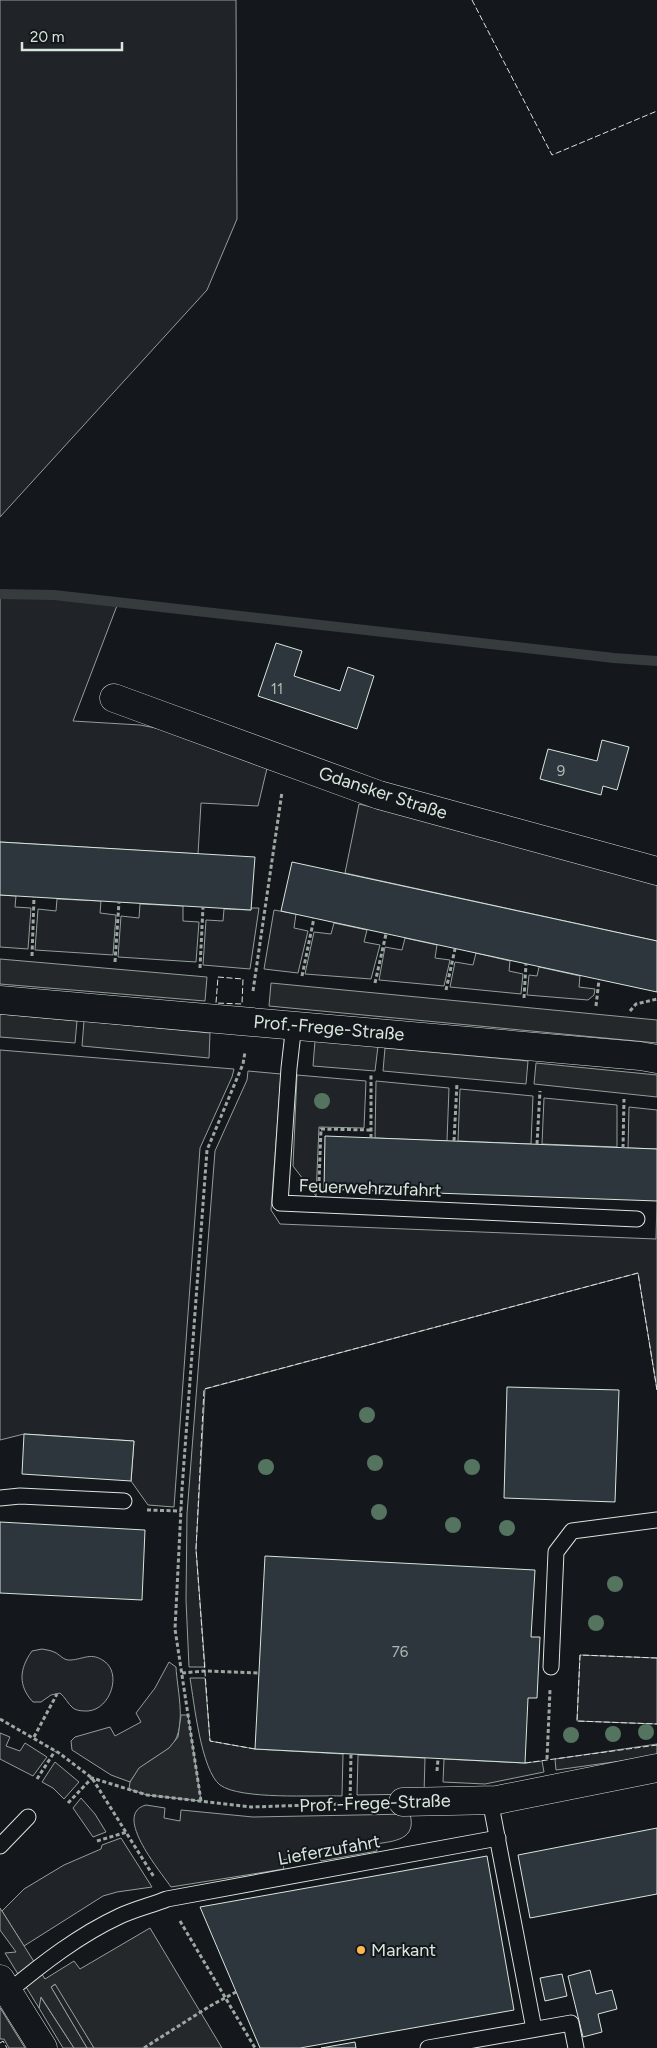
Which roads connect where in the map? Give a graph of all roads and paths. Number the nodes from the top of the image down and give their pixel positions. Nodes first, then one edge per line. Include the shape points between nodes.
1 (114, 698) dead end
2 (278, 815) dead end
3 (657, 871) edge
4 (34, 897) dead end
5 (118, 902) dead end
6 (203, 907) dead end
7 (314, 918) dead end
8 (386, 934) dead end
9 (455, 949) dead end
10 (32, 956) dead end
11 (115, 962) dead end
12 (526, 964) dead end
13 (200, 968) dead end
14 (302, 976) dead end
15 (599, 980) dead end
16 (375, 983) dead end
17 (446, 990) dead end
18 (524, 998) dead end
19 (657, 999) edge
20 (0, 1000) edge
21 (596, 1006) dead end
22 (630, 1011) dead end
23 (251, 1021) junction
24 (294, 1024) junction
25 (657, 1060) edge
26 (371, 1075) dead end
27 (457, 1083) dead end
28 (540, 1091) dead end
29 (624, 1099) dead end
30 (371, 1130) junction
31 (371, 1138) dead end
32 (454, 1141) dead end
33 (537, 1144) dead end
34 (623, 1148) dead end
35 (318, 1204) junction
36 (637, 1218) dead end
37 (0, 1498) edge
38 (124, 1501) joint
39 (181, 1511) junction
40 (657, 1520) edge
41 (551, 1667) joint
42 (182, 1673) junction
43 (259, 1673) dead end
44 (57, 1694) dead end
45 (0, 1718) edge
46 (34, 1737) junction
47 (55, 1750) junction
48 (351, 1754) dead end
49 (657, 1768) edge
50 (92, 1778) junction
51 (37, 1779) dead end
52 (553, 1789) junction
53 (490, 1800) junction
54 (201, 1801) junction
55 (68, 1802) dead end
56 (404, 1802) joint
57 (350, 1804) junction
58 (28, 1817) dead end
59 (127, 1832) junction
60 (498, 1838) junction
61 (97, 1841) dead end
62 (0, 1846) edge
63 (167, 1899) junction
64 (4, 1985) edge
65 (236, 1992) dead end
66 (224, 1997) junction
67 (534, 2029) junction
68 (43, 2048) edge
69 (144, 2048) edge
70 (254, 2048) edge
71 (428, 2048) edge
72 (576, 2048) edge

1 - 3 street, Gdansker Straße via 378,795
2 - 23 path
4 - 10 path
5 - 11 path
6 - 13 path
7 - 14 path
8 - 16 path
9 - 17 path
12 - 18 path
15 - 21 path
19 - 22 path via 636,1004
20 - 23 street, Prof.-Frege-Straße
23 - 24 street, Prof.-Frege-Straße
23 - 39 path via 243,1064 207,1150
24 - 25 street, Prof.-Frege-Straße
24 - 35 lane, Feuerwehrzufahrt via 280,1203
26 - 30 path
27 - 32 path
28 - 33 path
29 - 34 path
30 - 31 path
30 - 35 path via 321,1129
35 - 36 lane, Feuerwehrzufahrt
37 - 38 lane
38 - 39 path via 136,1509
39 - 42 path via 175,1629
40 - 41 lane via 572,1531 556,1552
41 - 52 path via 547,1760
42 - 43 path
42 - 54 path
44 - 46 path
45 - 46 path
46 - 47 path
47 - 50 path
47 - 51 path
48 - 57 path
49 - 52 street, Prof.-Frege-Straße
50 - 54 path, Prof.-Frege-Straße via 146,1795
50 - 55 path
50 - 59 path
52 - 53 street, Prof.-Frege-Straße
53 - 56 street, Prof.-Frege-Straße
53 - 60 lane
54 - 57 path, Prof.-Frege-Straße via 251,1807
56 - 57 path, Prof.-Frege-Straße
58 - 62 lane
59 - 61 path
59 - 63 path
60 - 63 lane, Lieferzufahrt
60 - 67 lane
63 - 64 lane, Lieferzufahrt via 120,1916
63 - 66 path
64 - 68 street
65 - 66 path
66 - 69 path
66 - 70 path
67 - 71 lane
67 - 72 lane via 571,2023

